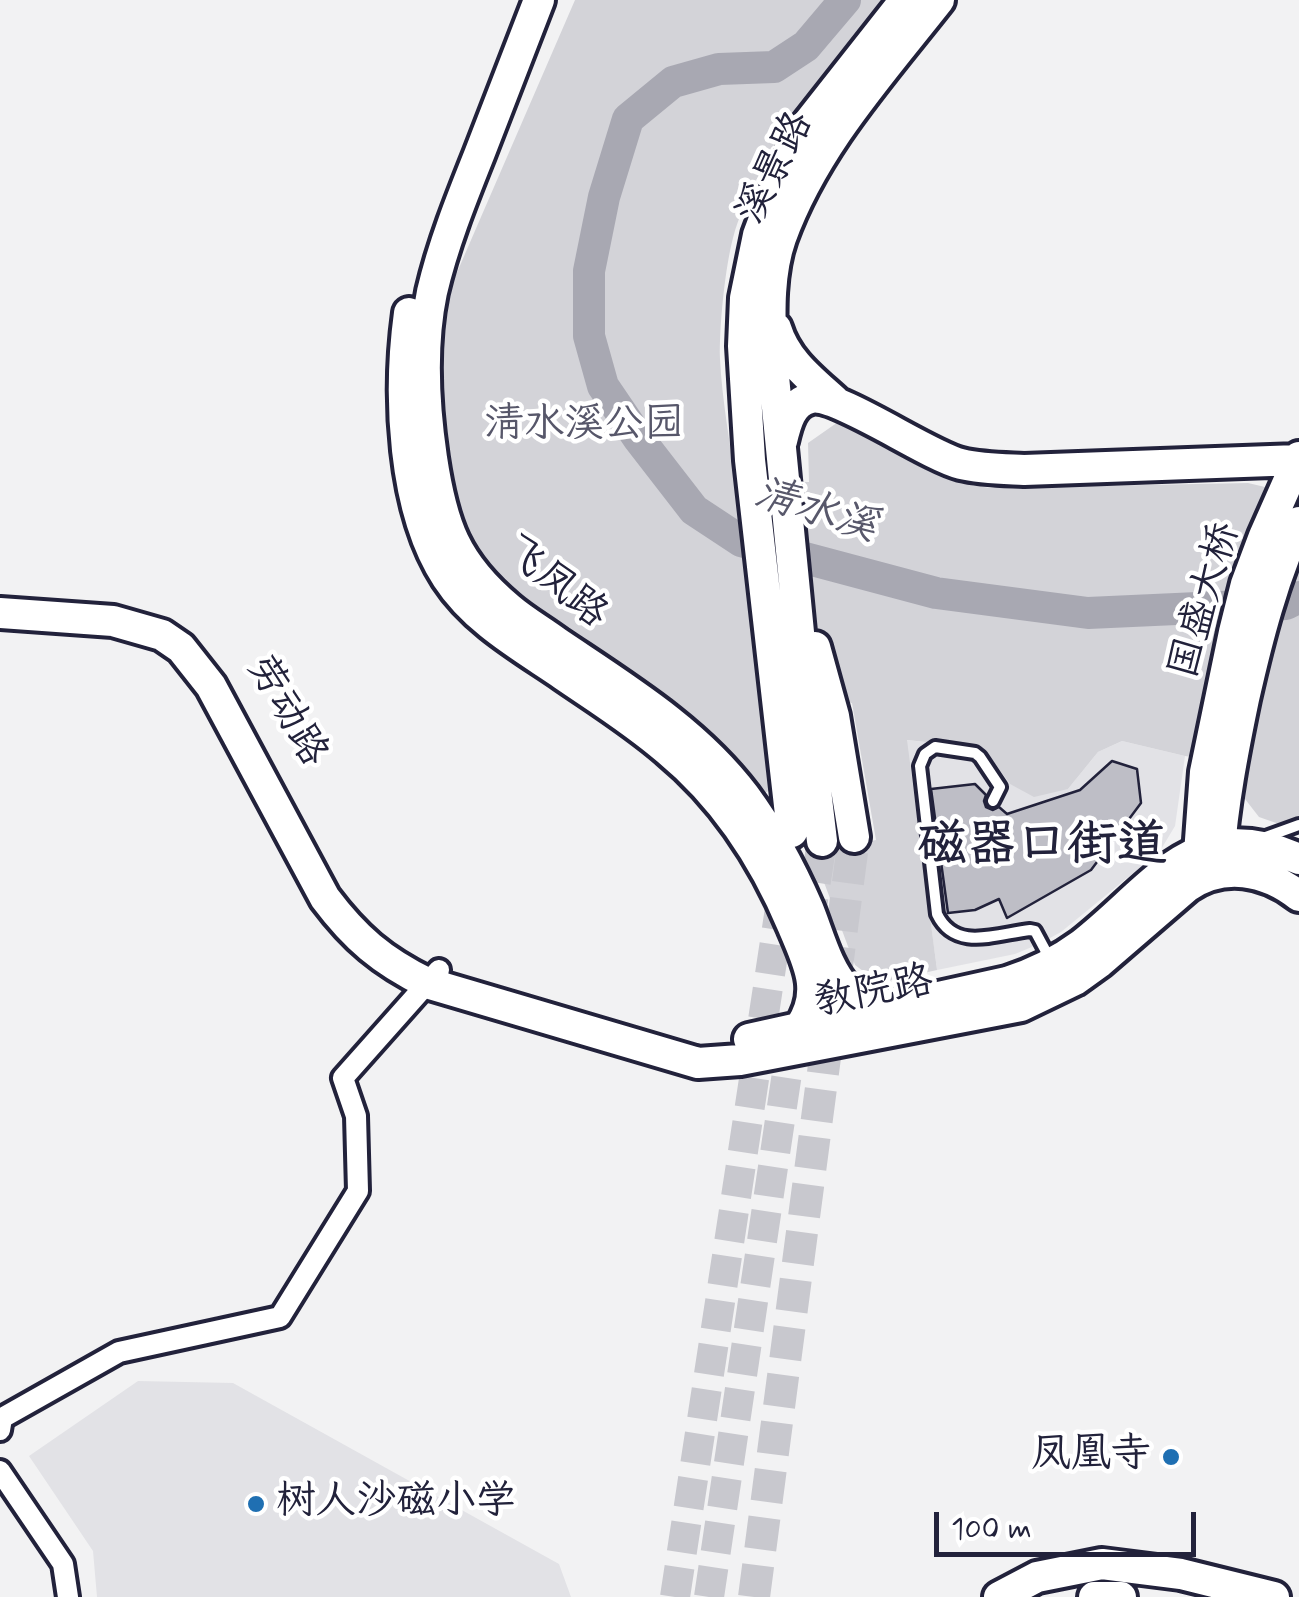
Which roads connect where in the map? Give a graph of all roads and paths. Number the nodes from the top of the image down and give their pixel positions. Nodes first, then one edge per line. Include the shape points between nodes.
1 (520, 0) edge
2 (539, 0) edge
3 (905, 0) edge
4 (939, 0) edge
5 (770, 305) junction
6 (836, 402) junction
7 (782, 453) junction
8 (1298, 458) edge
9 (1299, 522) edge
10 (0, 596) edge
11 (0, 613) edge
12 (806, 716) junction
13 (1216, 774) junction
14 (993, 801) dead end
15 (1299, 824) edge
16 (792, 832) tunnel mouth
17 (854, 836) tunnel mouth
18 (822, 842) tunnel mouth
19 (1215, 858) junction
20 (1299, 859) edge
21 (1299, 896) edge
22 (1058, 975) junction
23 (433, 976) junction
24 (891, 1006) junction
25 (800, 1026) junction
26 (0, 1430) edge
27 (0, 1471) edge
28 (68, 1597) edge
29 (999, 1597) edge
30 (1274, 1597) edge

1 - 25 main road, 飞凤路 via 412,289 404,368 408,458 421,526 470,607 640,728 725,809 784,906 811,971 811,1010
2 - 24 main road, 飞凤路 via 432,293 427,419 442,516 468,568 488,590 654,708 714,760 789,868 845,988 869,1003
3 - 12 main road, 溪景路 via 805,127 758,235 745,298 750,460
4 - 5 main road, 溪景路 via 828,142 780,242
5 - 6 main road via 781,344
5 - 7 main road, 溪景路
6 - 7 main road via 817,397 795,407
6 - 8 main road via 935,454 989,469
7 - 12 main road, 溪景路
8 - 13 main road, 国盛大桥 via 1246,584
9 - 13 main road, 国盛大桥 via 1270,594
10 - 23 main road, 劳动路 via 148,612 190,638 223,680 339,891 380,936
11 - 23 main road, 劳动路 via 113,621 162,635 180,648 210,686 345,924 394,967
12 - 16 main road
12 - 17 main road
12 - 18 main road
13 - 19 main road
14 - 22 lane via 1000,787 980,757 935,748 925,754 920,766 937,914 952,934 966,938 1035,931
15 - 19 lane
19 - 20 main road via 1264,846
19 - 21 main road
19 - 22 main road, 教院路 via 1168,870 1082,944
22 - 23 main road, 教院路 via 1021,1006 698,1063
22 - 24 main road, 教院路
23 - 25 main road, 教院路 via 703,1046
23 - 26 street via 343,1078 356,1116 358,1191 280,1317 119,1352 2,1418
24 - 25 main road, 教院路
27 - 28 street via 64,1564
29 - 30 main road via 1037,1577 1102,1564 1181,1574

